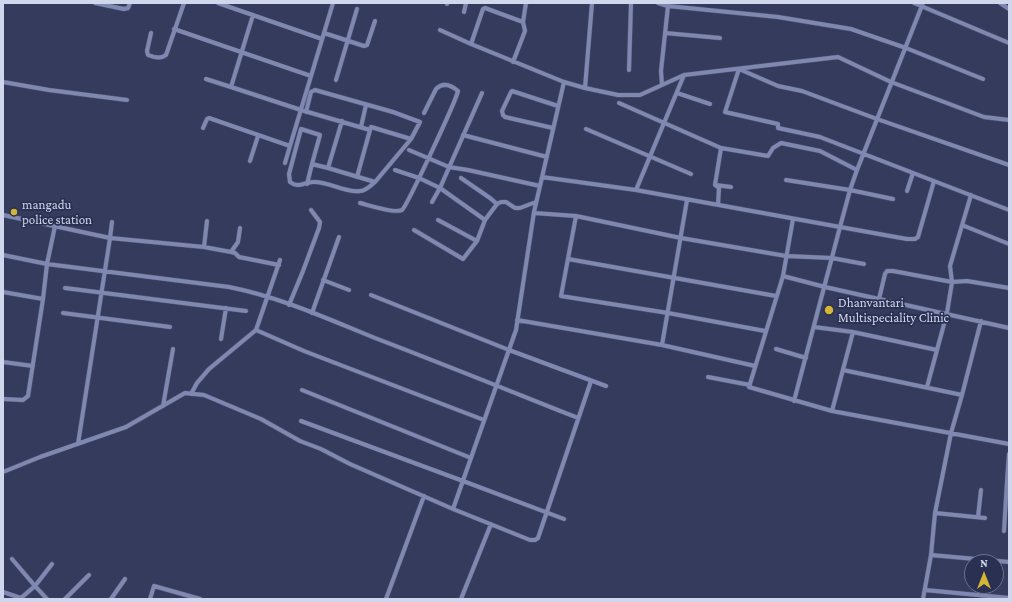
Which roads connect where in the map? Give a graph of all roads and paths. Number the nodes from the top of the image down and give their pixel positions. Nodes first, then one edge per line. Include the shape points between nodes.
1 (95, 3) edge
2 (130, 3) edge
3 (184, 3) edge
4 (218, 3) edge
5 (333, 3) edge
6 (466, 3) edge
7 (526, 3) edge
8 (592, 3) edge
9 (631, 3) edge
10 (658, 3) edge
11 (914, 3) edge
12 (1000, 3) edge
13 (923, 4) edge
14 (668, 6) junction
15 (357, 9) dead end
16 (1009, 9) edge
17 (464, 12) dead end
18 (253, 15) junction
19 (375, 21) dead end
20 (523, 22) junction
21 (174, 29) junction
22 (440, 30) dead end
23 (151, 33) dead end
24 (324, 33) junction
25 (665, 33) junction
26 (720, 38) dead end
27 (322, 39) junction
28 (347, 41) junction
29 (1009, 43) edge
30 (471, 44) junction
31 (906, 48) junction
32 (241, 53) junction
33 (514, 62) junction
34 (738, 69) junction
35 (629, 70) dead end
36 (684, 75) junction
37 (311, 76) junction
38 (983, 79) dead end
39 (206, 80) dead end
40 (336, 80) dead end
41 (3, 82) edge
42 (564, 82) junction
43 (891, 82) junction
44 (662, 85) junction
45 (231, 87) junction
46 (585, 88) junction
47 (482, 93) dead end
48 (676, 93) junction
49 (127, 100) dead end
50 (619, 103) dead end
51 (710, 104) dead end
52 (366, 105) junction
53 (558, 106) junction
54 (303, 111) junction
55 (424, 113) dead end
56 (877, 119) junction
57 (1009, 120) edge
58 (342, 122) junction
59 (665, 123) junction
60 (360, 127) junction
61 (203, 128) dead end
62 (553, 128) junction
63 (586, 129) dead end
64 (370, 130) junction
65 (463, 135) junction
66 (258, 136) junction
67 (411, 139) junction
68 (290, 146) junction
69 (721, 148) junction
70 (409, 150) dead end
71 (864, 154) junction
72 (650, 156) junction
73 (546, 157) junction
74 (428, 159) junction
75 (250, 161) dead end
76 (284, 162) dead end
77 (312, 164) junction
78 (1009, 165) edge
79 (449, 167) junction
80 (328, 168) junction
81 (395, 170) dead end
82 (857, 170) junction
83 (913, 173) junction
84 (691, 174) dead end
85 (357, 177) junction
86 (542, 177) junction
87 (419, 178) junction
88 (461, 178) dead end
89 (786, 180) dead end
90 (934, 181) junction
91 (375, 182) junction
92 (307, 184) junction
93 (715, 185) junction
94 (540, 186) junction
95 (731, 187) dead end
96 (440, 188) junction
97 (636, 190) junction
98 (850, 190) junction
99 (907, 191) dead end
100 (971, 195) junction
101 (893, 199) dead end
102 (688, 200) junction
103 (432, 202) dead end
104 (536, 202) junction
105 (360, 203) dead end
106 (497, 204) junction
107 (718, 205) junction
108 (311, 210) dead end
109 (1009, 210) edge
110 (534, 213) junction
111 (3, 215) edge
112 (576, 216) junction
113 (793, 219) junction
114 (438, 220) dead end
115 (485, 220) junction
116 (206, 221) dead end
117 (112, 222) dead end
118 (962, 225) junction
119 (55, 226) junction
120 (840, 227) junction
121 (240, 228) dead end
122 (414, 230) dead end
123 (339, 237) dead end
124 (110, 238) junction
125 (681, 238) junction
126 (477, 241) junction
127 (1009, 244) edge
128 (204, 247) junction
129 (231, 252) junction
130 (3, 256) edge
131 (786, 256) junction
132 (832, 258) junction
133 (568, 259) junction
134 (47, 264) junction
135 (864, 264) dead end
136 (105, 272) junction
137 (783, 276) junction
138 (674, 278) junction
139 (323, 280) junction
140 (952, 282) junction
141 (825, 287) junction
142 (65, 288) dead end
143 (1009, 288) edge
144 (349, 290) dead end
145 (3, 292) edge
146 (102, 292) junction
147 (371, 295) dead end
148 (268, 296) junction
149 (776, 296) junction
150 (43, 299) junction
151 (879, 299) junction
152 (289, 304) junction
153 (226, 308) junction
154 (246, 311) dead end
155 (63, 313) dead end
156 (312, 313) junction
157 (668, 313) junction
158 (947, 313) junction
159 (98, 317) junction
160 (517, 320) junction
161 (981, 321) junction
162 (170, 327) dead end
163 (814, 328) junction
164 (1009, 328) edge
165 (256, 330) junction
166 (765, 331) junction
167 (853, 332) junction
168 (221, 340) dead end
169 (662, 345) junction
170 (173, 349) dead end
171 (776, 349) dead end
172 (509, 350) junction
173 (937, 350) junction
174 (806, 358) junction
175 (3, 362) edge
176 (33, 366) junction
177 (755, 366) junction
178 (843, 370) junction
179 (708, 377) dead end
180 (591, 381) junction
181 (750, 385) junction
182 (496, 386) junction
183 (606, 386) dead end
184 (927, 388) junction
185 (302, 390) dead end
186 (191, 394) junction
187 (962, 395) junction
188 (3, 399) edge
189 (794, 401) junction
190 (163, 406) junction
191 (832, 411) junction
192 (578, 418) junction
193 (484, 420) junction
194 (301, 421) dead end
195 (951, 432) junction
196 (78, 444) junction
197 (1009, 444) edge
198 (1009, 454) edge
199 (471, 458) junction
200 (3, 472) edge
201 (463, 481) junction
202 (1008, 482) edge
203 (981, 490) dead end
204 (424, 496) junction
205 (453, 509) junction
206 (546, 513) junction
207 (935, 513) junction
208 (978, 517) junction
209 (986, 518) dead end
210 (564, 519) dead end
211 (491, 524) junction
212 (1004, 531) dead end
213 (931, 556) junction
214 (12, 559) dead end
215 (1009, 562) edge
216 (52, 564) dead end
217 (89, 575) dead end
218 (125, 579) dead end
219 (35, 586) junction
220 (925, 590) junction
221 (3, 592) edge
222 (1009, 598) edge
223 (20, 599) edge
224 (47, 599) edge
225 (64, 599) edge
226 (111, 599) edge
227 (150, 599) edge
228 (200, 599) edge
229 (386, 599) edge
230 (461, 599) edge
231 (923, 599) edge

1 - 2 street via 124,9 128,8
3 - 21 street
4 - 18 street
5 - 24 street
6 - 17 street
7 - 20 street
8 - 46 street
9 - 35 street
10 - 14 street
11 - 13 street
12 - 16 street
13 - 29 street
13 - 31 street
14 - 25 street
14 - 31 street via 778,17 850,29
15 - 28 street
18 - 27 street
18 - 32 street
19 - 28 street via 367,45
20 - 30 street via 485,8
20 - 33 street via 525,32
21 - 23 street via 166,55 161,58 148,55
21 - 32 street
22 - 30 street
24 - 27 street
24 - 28 street
25 - 26 street
25 - 44 street
27 - 37 street
28 - 40 street
30 - 33 street
31 - 38 street
31 - 43 street
32 - 37 street
32 - 45 street
33 - 42 street
34 - 36 street
34 - 43 street via 838,57
34 - 56 street via 778,86 802,91
34 - 71 street via 725,112 778,124 778,128 820,137
36 - 44 street
36 - 48 street
37 - 54 street
39 - 45 street
41 - 49 street
42 - 46 street
42 - 53 street
43 - 56 street
43 - 57 street via 984,117
44 - 46 street via 640,95 618,95
45 - 54 street
47 - 65 street
48 - 51 street
48 - 59 street
50 - 59 street
52 - 54 street via 315,90 311,92
52 - 60 street
52 - 67 street via 420,122
53 - 62 street
53 - 62 street via 512,91 502,111 505,117
54 - 58 street
54 - 68 street
55 - 74 street via 439,86 448,85 458,91
56 - 71 street
56 - 78 street
58 - 60 street
58 - 80 street
59 - 69 street
59 - 72 street
60 - 64 street
61 - 66 street via 206,119 209,118
62 - 73 street
63 - 72 street
64 - 67 street via 371,127
64 - 85 street
65 - 73 street
65 - 79 street
66 - 68 street
66 - 75 street
67 - 91 street
68 - 76 street
69 - 82 street via 768,156 780,143 820,151
69 - 93 street
70 - 74 street
71 - 82 street
71 - 83 street
72 - 84 street
72 - 97 street
73 - 86 street
74 - 79 street
74 - 87 street
77 - 80 street
77 - 92 street
77 - 92 street via 320,135 301,129 289,178 294,185
79 - 94 street
79 - 96 street
80 - 85 street
81 - 87 street
82 - 98 street
83 - 90 street
83 - 99 street
85 - 91 street
86 - 94 street
86 - 97 street
87 - 96 street
87 - 105 street via 402,210 394,211
88 - 106 street
89 - 98 street
90 - 100 street
90 - 120 street via 918,237 915,239
91 - 92 street via 361,191 319,182
93 - 95 street
93 - 107 street via 719,188
94 - 104 street
96 - 103 street
96 - 115 street
97 - 102 street
98 - 101 street
98 - 120 street
100 - 109 street
100 - 118 street
102 - 107 street
102 - 125 street
104 - 106 street via 520,208 506,202
104 - 110 street
106 - 115 street
107 - 113 street
108 - 152 street via 320,222 319,228
110 - 112 street
110 - 160 street
111 - 119 street
112 - 125 street
112 - 133 street
113 - 120 street
113 - 131 street
114 - 126 street
115 - 126 street
116 - 128 street
117 - 124 street
118 - 127 street
118 - 140 street via 950,266
119 - 124 street
119 - 134 street
120 - 132 street
121 - 129 street via 238,242
122 - 126 street via 463,259
123 - 139 street
124 - 128 street
124 - 136 street
125 - 131 street
125 - 138 street
128 - 129 street
129 - 148 street via 239,257 280,262
130 - 134 street
131 - 132 street
131 - 137 street
132 - 135 street
132 - 141 street
133 - 138 street
133 - 157 street via 561,296
134 - 136 street
134 - 150 street
136 - 146 street
136 - 148 street via 229,287
137 - 141 street
137 - 149 street
138 - 149 street
138 - 157 street
139 - 144 street
139 - 156 street
140 - 143 street via 967,281
140 - 151 street via 887,271
140 - 158 street
141 - 151 street
141 - 163 street
142 - 146 street
145 - 150 street
146 - 153 street
146 - 159 street
147 - 172 street
148 - 152 street
148 - 165 street
149 - 166 street
150 - 176 street
151 - 158 street
152 - 156 street
153 - 154 street
153 - 168 street
155 - 159 street
156 - 182 street
157 - 166 street
157 - 169 street
158 - 161 street
158 - 173 street
159 - 162 street
159 - 196 street
160 - 169 street
160 - 172 street
161 - 164 street
161 - 187 street
163 - 167 street
163 - 174 street
165 - 186 street via 209,369
165 - 193 street
166 - 177 street
167 - 173 street
167 - 178 street
169 - 177 street
170 - 190 street
171 - 174 street
172 - 180 street
172 - 182 street
173 - 184 street
174 - 189 street
175 - 176 street
176 - 188 street via 28,396 23,400
177 - 181 street
178 - 184 street
178 - 191 street
179 - 181 street
180 - 183 street
180 - 192 street
181 - 189 street via 749,387
182 - 192 street
182 - 193 street
184 - 187 street
185 - 199 street
186 - 190 street via 185,393
186 - 204 street via 204,394 237,408 300,441
187 - 195 street
189 - 191 street
190 - 196 street via 126,427
191 - 195 street
192 - 206 street
193 - 199 street
194 - 201 street
195 - 197 street
195 - 207 street
196 - 200 street
198 - 202 street
199 - 201 street
201 - 205 street
201 - 206 street
202 - 212 street
203 - 208 street
204 - 205 street
204 - 229 street
205 - 211 street
206 - 210 street
206 - 211 street via 538,538 535,540
207 - 208 street
207 - 213 street
208 - 209 street
211 - 230 street
213 - 215 street
213 - 220 street
214 - 219 street
216 - 219 street
217 - 225 street
218 - 226 street
219 - 223 street
219 - 224 street
220 - 222 street
220 - 231 street
221 - 223 street
227 - 228 street via 154,586

